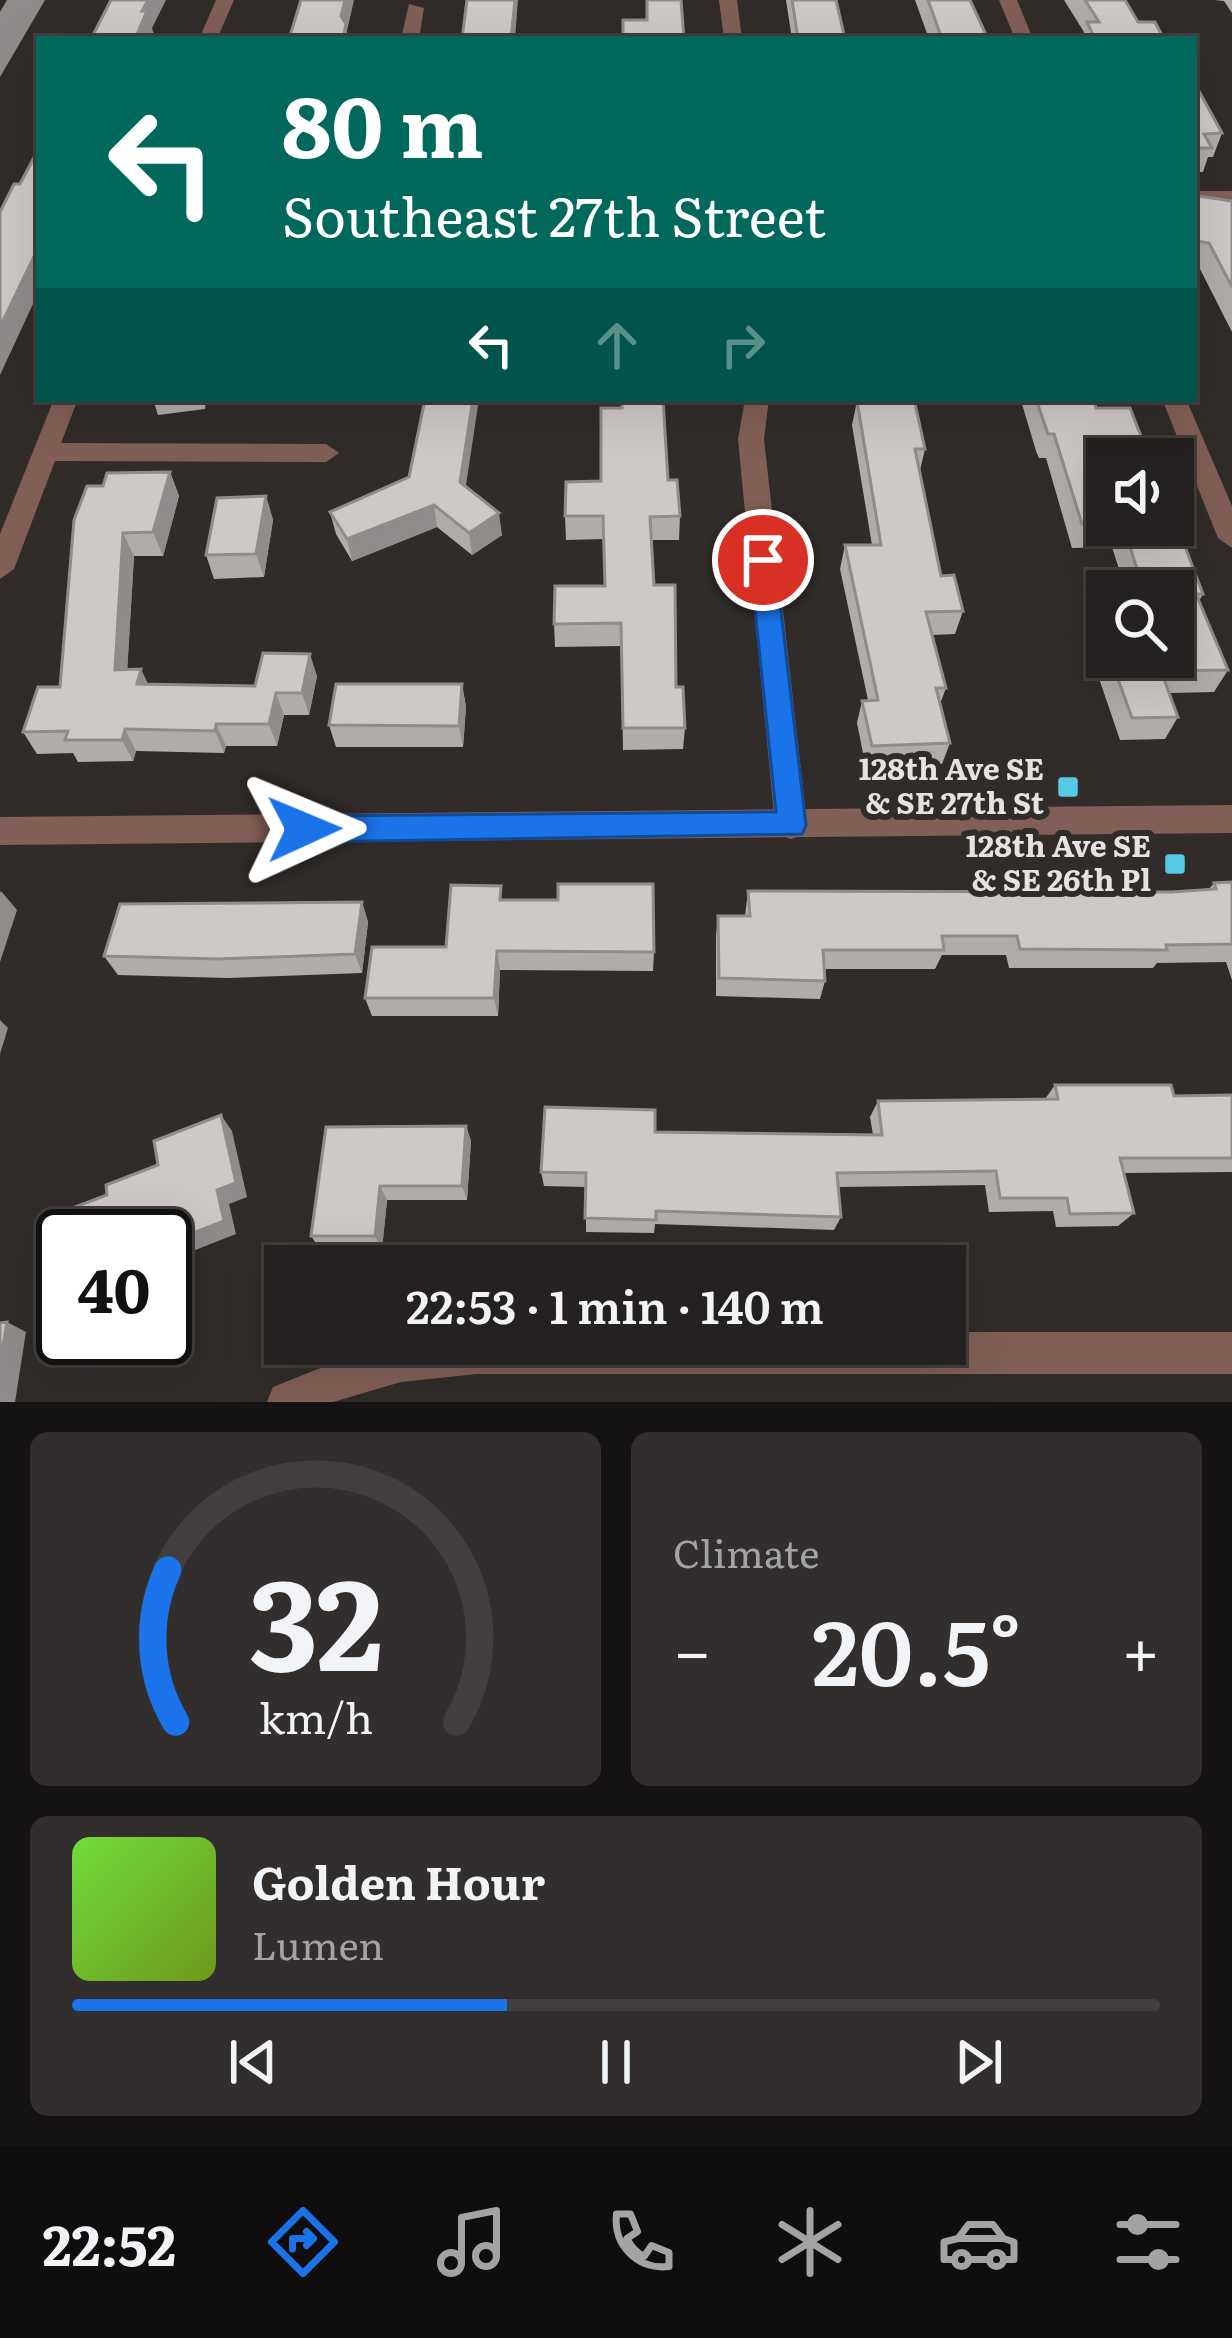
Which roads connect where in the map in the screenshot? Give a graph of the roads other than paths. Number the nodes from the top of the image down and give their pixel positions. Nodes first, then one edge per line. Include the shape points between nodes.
1 (225, 0) edge
2 (728, 0) edge
3 (1008, 0) edge
4 (415, 8) dead end
5 (209, 36) edge
6 (410, 36) edge
7 (734, 36) edge
8 (1023, 36) edge
9 (1197, 197) edge
10 (1232, 197) edge
11 (65, 402) edge
12 (757, 402) edge
13 (1175, 402) edge
14 (46, 452) junction
15 (326, 453) dead end
16 (1232, 538) edge
17 (0, 568) edge
18 (1232, 819) edge
19 (791, 825) junction
20 (0, 831) edge
21 (1232, 1353) edge
22 (287, 1402) edge

1 - 5 street
2 - 7 street
3 - 8 street
4 - 6 street
9 - 10 street
11 - 14 street
12 - 19 street via 754,476
13 - 16 street
14 - 15 street
14 - 17 street
18 - 19 street
19 - 20 street
21 - 22 street via 436,1355 337,1376

